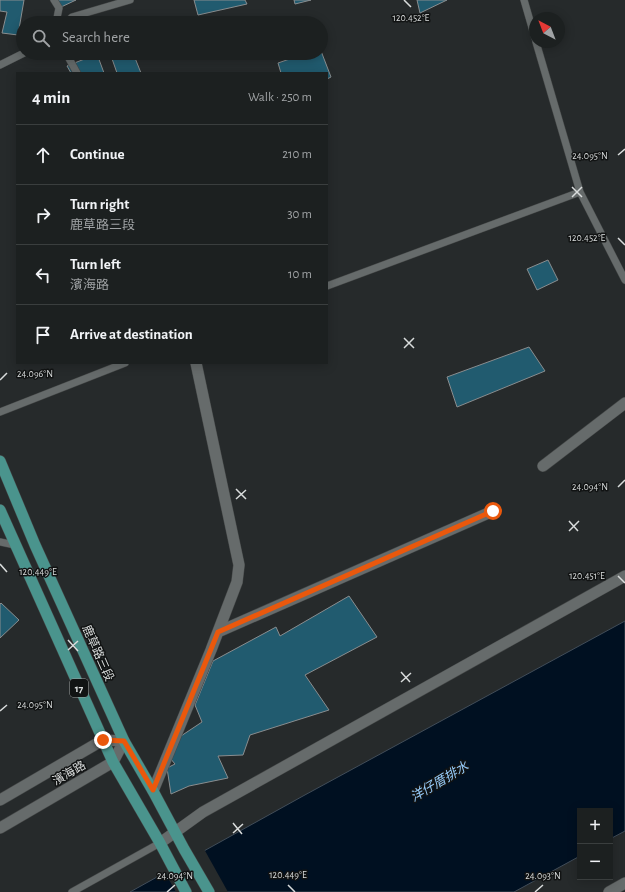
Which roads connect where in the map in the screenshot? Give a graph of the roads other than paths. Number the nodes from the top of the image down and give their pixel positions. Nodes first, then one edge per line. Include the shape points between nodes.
1 (54, 0) edge
2 (130, 0) edge
3 (524, 0) edge
4 (57, 16) edge
5 (75, 16) edge
6 (529, 17) edge
7 (538, 48) edge
8 (16, 57) edge
9 (70, 60) edge
10 (0, 65) edge
11 (76, 72) edge
12 (580, 192) junction
13 (625, 280) edge
14 (328, 286) edge
15 (122, 364) edge
16 (196, 364) edge
17 (625, 403) edge
18 (0, 412) edge
19 (0, 461) edge
20 (543, 466) dead end
21 (0, 510) edge
22 (493, 511) dead end
23 (0, 542) edge
24 (15, 545) junction
25 (625, 576) edge
26 (218, 632) junction
27 (103, 740) junction
28 (124, 741) junction
29 (113, 762) junction
30 (153, 790) junction
31 (0, 800) edge
32 (0, 828) edge
33 (176, 833) junction
34 (160, 843) junction
35 (625, 884) edge
36 (72, 892) edge
37 (186, 892) edge
38 (209, 892) edge
39 (609, 892) edge

1 - 4 lane via 59,8
2 - 5 lane
3 - 6 lane
7 - 12 lane
8 - 10 lane
9 - 11 lane
12 - 13 lane
12 - 14 lane
15 - 18 lane
16 - 26 street via 239,565 237,582
17 - 20 street
19 - 28 main road, 鹿草路三段 / 17 via 35,545
21 - 24 main road, 17
22 - 26 street
23 - 24 lane
24 - 27 main road, 17
25 - 33 street via 204,812
26 - 30 street
27 - 28 street
27 - 29 main road, 17
27 - 31 street, 濱海路
28 - 29 street
28 - 30 main road, 鹿草路三段 / 17
29 - 32 street, 濱海路
29 - 34 main road, 17
30 - 33 main road, 鹿草路三段 / 17
33 - 34 street
33 - 38 main road, 鹿草路三段 / 17
34 - 36 lane
34 - 37 main road, 17
35 - 39 street

